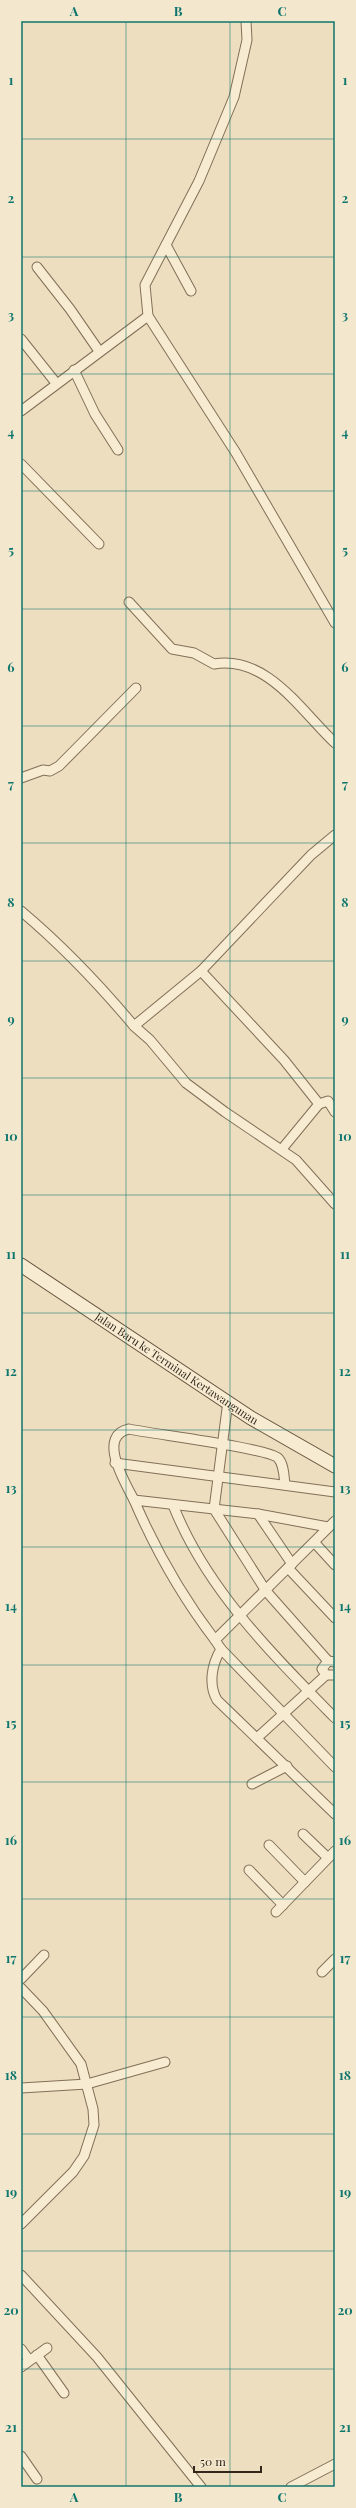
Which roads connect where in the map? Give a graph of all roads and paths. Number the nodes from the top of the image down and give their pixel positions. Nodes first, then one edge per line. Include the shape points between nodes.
1 (246, 21) edge
2 (166, 245) junction
3 (37, 267) dead end
4 (191, 291) dead end
5 (148, 316) junction
6 (21, 339) edge
7 (99, 351) junction
8 (74, 370) junction
9 (56, 383) junction
10 (21, 411) edge
11 (118, 450) dead end
12 (21, 464) edge
13 (99, 544) dead end
14 (128, 602) dead end
15 (335, 623) edge
16 (136, 688) dead end
17 (335, 743) edge
18 (21, 778) edge
19 (335, 835) edge
20 (21, 912) edge
21 (201, 971) junction
22 (134, 1026) junction
23 (320, 1104) junction
24 (335, 1112) edge
25 (282, 1150) junction
26 (335, 1204) edge
27 (21, 1265) edge
28 (228, 1401) junction
29 (222, 1444) junction
30 (115, 1463) junction
31 (335, 1466) edge
32 (216, 1475) junction
33 (285, 1485) junction
34 (335, 1492) edge
35 (134, 1500) junction
36 (173, 1505) junction
37 (214, 1509) junction
38 (258, 1514) junction
39 (332, 1524) edge
40 (314, 1542) junction
41 (335, 1565) edge
42 (290, 1566) junction
43 (266, 1591) junction
44 (239, 1617) junction
45 (335, 1618) edge
46 (215, 1640) junction
47 (221, 1649) junction
48 (332, 1661) edge
49 (330, 1675) edge
50 (308, 1690) junction
51 (282, 1712) junction
52 (335, 1718) edge
53 (258, 1737) junction
54 (287, 1766) junction
55 (335, 1767) edge
56 (252, 1784) dead end
57 (335, 1814) edge
58 (303, 1834) dead end
59 (269, 1845) dead end
60 (332, 1855) edge
61 (249, 1870) dead end
62 (305, 1882) junction
63 (283, 1905) junction
64 (276, 1912) dead end
65 (44, 1955) dead end
66 (335, 1959) edge
67 (322, 1972) dead end
68 (21, 1979) edge
69 (21, 1988) edge
70 (165, 2062) dead end
71 (86, 2081) junction
72 (21, 2088) edge
73 (22, 2223) edge
74 (21, 2276) edge
75 (47, 2348) dead end
76 (21, 2349) edge
77 (33, 2358) junction
78 (21, 2367) edge
79 (64, 2393) dead end
80 (21, 2456) edge
81 (335, 2464) edge
82 (37, 2479) dead end
83 (201, 2487) edge
84 (291, 2487) edge

1 - 2 street via 248,40 234,97 199,181
2 - 4 street
2 - 5 street via 145,285
3 - 7 street
5 - 7 street
5 - 15 street via 236,453
6 - 9 street
7 - 8 street
8 - 9 street
8 - 11 street via 95,414
9 - 10 street
12 - 13 street
14 - 17 street via 172,649 194,653 214,664 224,661 248,668 276,684
16 - 18 street via 60,766 54,770 43,770
19 - 21 street via 284,882
20 - 22 street via 60,944 91,975
21 - 22 street
21 - 23 street via 284,1060
22 - 25 street via 150,1040 186,1083
23 - 24 street via 328,1101
23 - 25 street
25 - 26 street via 296,1160
27 - 28 main road, Jalan Baru ke Terminal Kertawangunan
28 - 29 street
28 - 31 main road, Jalan Baru ke Terminal Kertawangunan via 257,1422
29 - 30 street via 129,1429 121,1433 114,1446
29 - 32 street
29 - 33 street via 277,1457 282,1464
30 - 32 street
30 - 35 street
32 - 33 street
32 - 37 street
33 - 34 street
35 - 36 street
35 - 46 street via 167,1564
36 - 37 street
36 - 44 street via 180,1523
37 - 38 street
37 - 43 street
38 - 39 street
38 - 42 street
39 - 40 street
40 - 41 street
40 - 42 street
42 - 43 street
42 - 45 street
43 - 44 street
43 - 48 street
44 - 46 street
44 - 50 street
46 - 47 street
47 - 51 street
47 - 53 street via 214,1660 213,1693 217,1700
48 - 49 street via 323,1666
49 - 50 street
50 - 51 street
50 - 52 street
51 - 53 street
51 - 55 street
53 - 54 street
54 - 56 street
54 - 57 street
58 - 60 street
59 - 62 street
60 - 62 street
61 - 63 street
62 - 63 street
63 - 64 street
65 - 68 street
66 - 67 street
69 - 71 street via 47,2016 81,2064
70 - 71 street
71 - 72 street
71 - 73 street via 94,2125 91,2140 73,2172
74 - 83 street via 96,2357
75 - 77 street
76 - 77 street
77 - 78 street
77 - 79 street
80 - 82 street
81 - 84 street

